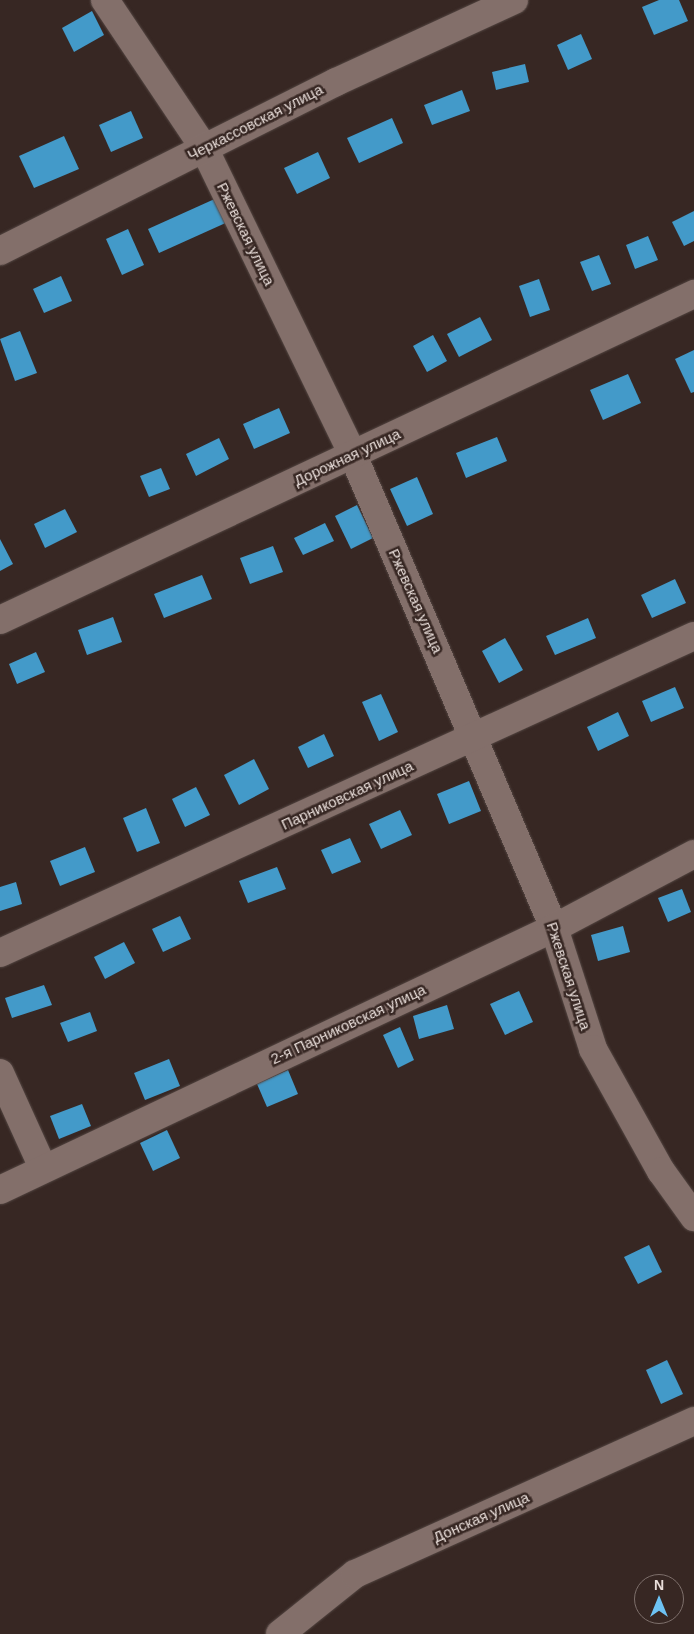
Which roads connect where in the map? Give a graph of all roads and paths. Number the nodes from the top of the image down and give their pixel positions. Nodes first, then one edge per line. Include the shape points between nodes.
1 (105, 0) edge
2 (514, 0) edge
3 (204, 148) junction
4 (0, 251) edge
5 (694, 294) edge
6 (353, 455) junction
7 (0, 620) edge
8 (694, 636) edge
9 (476, 736) junction
10 (694, 854) edge
11 (554, 928) junction
12 (0, 954) edge
13 (0, 1073) edge
14 (43, 1168) junction
15 (0, 1190) edge
16 (694, 1217) edge
17 (694, 1421) edge
18 (280, 1634) edge

1 - 3 street, Ржевская улица
2 - 3 street, Черкассовская улица
3 - 4 street, Черкассовская улица
3 - 6 street, Ржевская улица
5 - 6 street, Дорожная улица
6 - 7 street, Дорожная улица
6 - 9 street, Ржевская улица
8 - 9 street, Парниковская улица
9 - 11 street, Ржевская улица
9 - 12 street, Парниковская улица
10 - 11 street, 2-я Парниковская улица
11 - 14 street, 2-я Парниковская улица
11 - 16 street, Ржевская улица via 592,1049 661,1171
13 - 14 street
14 - 15 street, 2-я Парниковская улица
17 - 18 street, Донская улица via 355,1574

